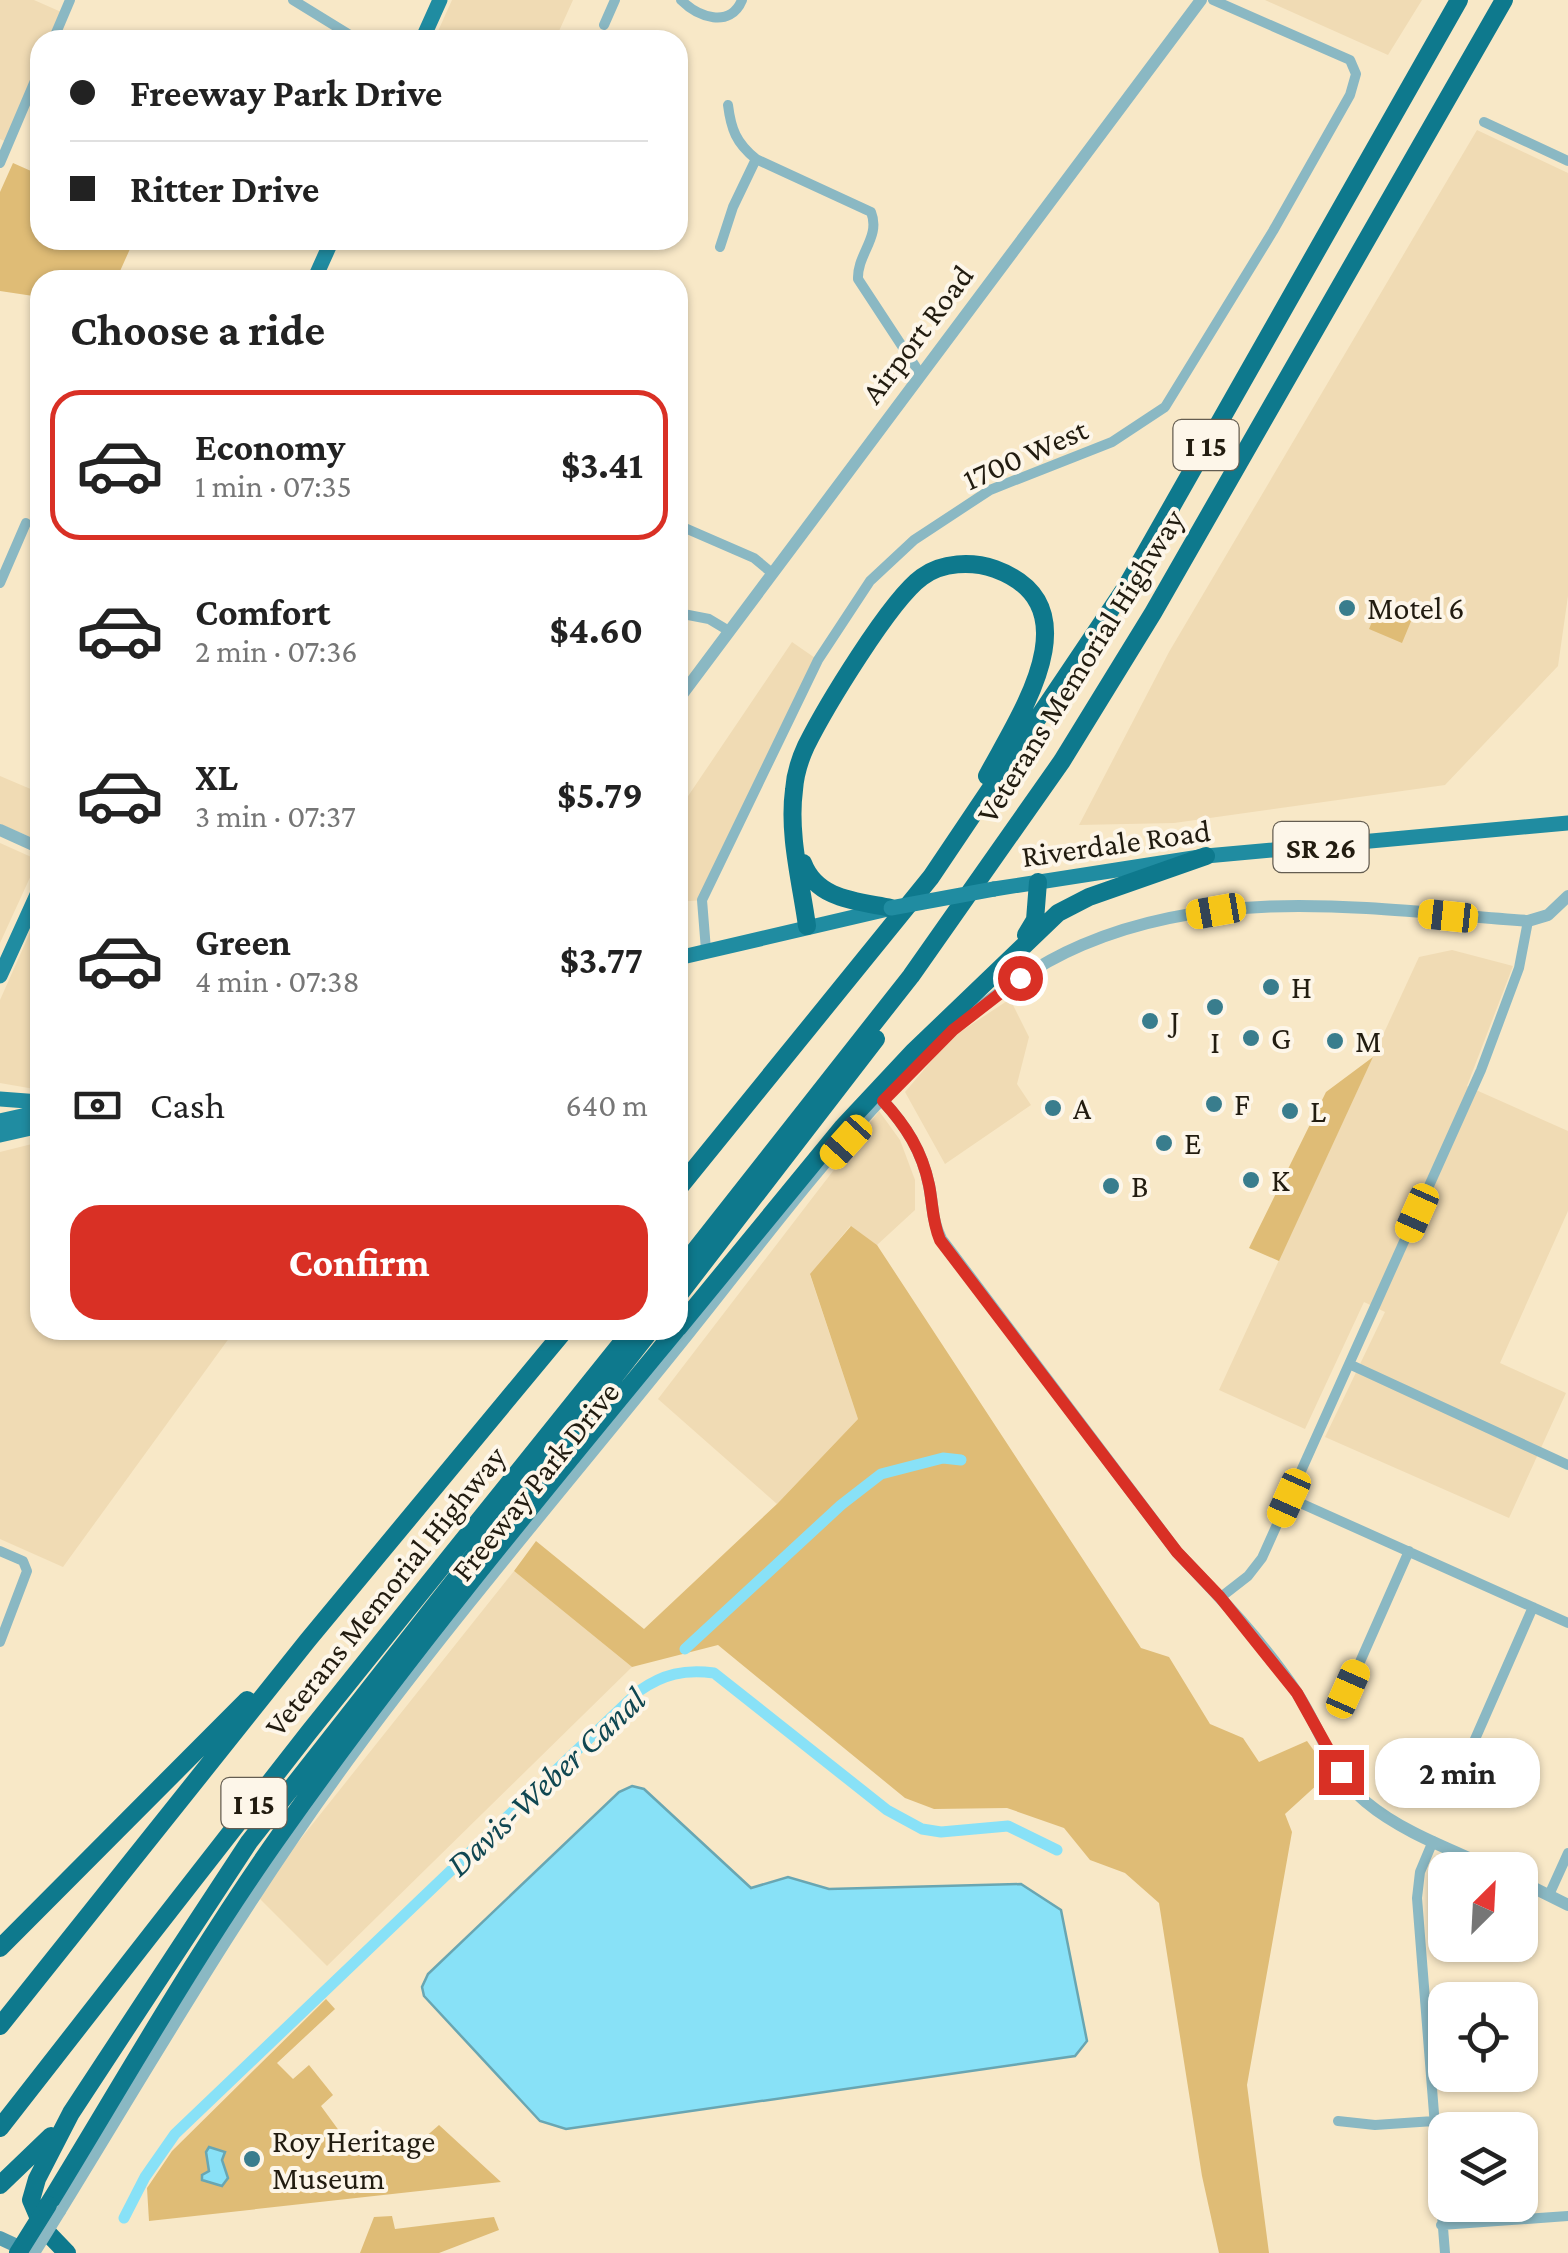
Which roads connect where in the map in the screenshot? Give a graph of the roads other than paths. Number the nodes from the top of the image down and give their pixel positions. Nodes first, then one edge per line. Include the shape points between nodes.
1 (70, 0) edge
2 (293, 0) edge
3 (440, 0) edge
4 (615, 0) edge
5 (681, 0) edge
6 (742, 0) edge
7 (1200, 0) edge
8 (1213, 0) edge
9 (1458, 0) edge
10 (1504, 0) edge
11 (604, 25) dead end
12 (57, 30) edge
13 (342, 30) edge
14 (426, 30) edge
15 (30, 91) edge
16 (728, 105) dead end
17 (1484, 122) dead end
18 (1, 154) edge
19 (756, 158) junction
20 (1568, 161) edge
21 (720, 248) dead end
22 (921, 374) junction
23 (26, 523) dead end
24 (688, 528) edge
25 (772, 574) junction
26 (0, 583) edge
27 (688, 615) edge
28 (729, 631) junction
29 (688, 686) edge
30 (1568, 823) edge
31 (0, 830) edge
32 (30, 844) edge
33 (796, 844) junction
34 (1206, 856) junction
35 (931, 877) junction
36 (1038, 882) junction
37 (1568, 896) edge
38 (891, 908) junction
39 (30, 910) edge
40 (1528, 922) junction
41 (807, 926) junction
42 (706, 950) junction
43 (1016, 953) junction
44 (688, 955) edge
45 (0, 976) edge
46 (911, 976) junction
47 (0, 1099) edge
48 (30, 1101) edge
49 (883, 1101) junction
50 (30, 1117) edge
51 (30, 1128) edge
52 (3, 1132) edge
53 (688, 1177) edge
54 (688, 1259) edge
55 (688, 1283) edge
56 (688, 1316) edge
57 (688, 1335) edge
58 (557, 1340) edge
59 (624, 1340) edge
60 (642, 1340) edge
61 (668, 1340) edge
62 (684, 1340) edge
63 (1349, 1364) junction
64 (1568, 1465) edge
65 (1289, 1498) junction
66 (0, 1551) edge
67 (1409, 1551) junction
68 (1220, 1597) junction
69 (1533, 1606) junction
70 (1568, 1622) edge
71 (308, 1640) junction
72 (0, 1642) edge
73 (1348, 1689) dead end
74 (1464, 1762) dead end
75 (1433, 1841) junction
76 (1457, 1852) edge
77 (1568, 1853) edge
78 (1538, 1889) edge
79 (1549, 1894) junction
80 (1568, 1905) edge
81 (0, 1948) edge
82 (0, 2026) edge
83 (71, 2112) junction
84 (1433, 2112) edge
85 (1338, 2121) dead end
86 (1428, 2121) edge
87 (0, 2128) edge
88 (0, 2185) edge
89 (54, 2208) junction
90 (1568, 2216) edge
91 (1442, 2222) edge
92 (1442, 2225) junction
93 (0, 2238) edge
94 (18, 2253) edge
95 (34, 2253) edge
96 (68, 2253) edge
97 (1445, 2253) edge

1 - 12 street
2 - 13 street
3 - 14 main road
4 - 11 street
5 - 6 street via 704,18 724,17
7 - 22 street, Airport Road
8 - 42 street, 1700 West via 1350,60 1356,74 1350,95 1166,407 1112,442 990,490 914,540 870,581 818,660 702,900
9 - 35 highway, Veterans Memorial Highway / I 15 via 1126,586
10 - 46 highway, Veterans Memorial Highway / I 15 via 1153,613 1028,811
15 - 18 street
16 - 19 street via 741,148
17 - 20 street
19 - 21 street
19 - 22 street via 872,212 874,232 858,279
22 - 25 street, Airport Road
23 - 26 street
24 - 25 street via 754,558
25 - 28 street, Airport Road
27 - 28 street
28 - 29 street, Airport Road
30 - 34 main road, Riverdale Road / SR 26
31 - 32 street
33 - 35 highway via 794,788 805,748 901,597 940,568 990,567 1016,578 1033,596 1045,655 1033,690
33 - 38 highway via 818,886
33 - 41 highway
34 - 36 main road, Riverdale Road / SR 26
34 - 43 highway via 1072,904
35 - 53 highway, Veterans Memorial Highway / I 15
36 - 38 main road, Riverdale Road / SR 26, bridge
36 - 43 highway via 1035,920
37 - 40 street via 1548,916
38 - 41 main road, Riverdale Road / SR 26
39 - 45 main road
40 - 49 street, Freeway Park Drive via 1308,904 1246,906 1137,927 1082,945 1020,978 953,1030
40 - 63 street via 1482,1070
41 - 42 main road, Riverdale Road / SR 26
42 - 44 main road, Riverdale Road / SR 26
43 - 56 highway via 842,1128
46 - 54 highway, Veterans Memorial Highway / I 15
46 - 55 highway via 878,1036
47 - 48 main road
49 - 57 street, Freeway Park Drive
49 - 68 street via 922,1160 940,1240 1177,1552
50 - 52 main road
51 - 52 main road
58 - 71 highway, Veterans Memorial Highway / I 15
59 - 87 highway, Veterans Memorial Highway / I 15
60 - 83 highway via 248,1842
61 - 89 highway via 424,1640 280,1834 161,2019
62 - 89 street, Freeway Park Drive via 362,1742
63 - 64 street
63 - 65 street
65 - 67 street
65 - 68 street via 1262,1558
66 - 72 street via 22,1561 27,1571
67 - 69 street
67 - 73 street
68 - 75 street via 1297,1693 1348,1784 1386,1816
69 - 70 street
69 - 74 street
71 - 81 highway
71 - 82 highway, Veterans Memorial Highway / I 15
75 - 76 street
75 - 84 street via 1417,1898
77 - 79 street
78 - 79 street
79 - 80 street
83 - 88 highway
83 - 96 highway via 31,2200 43,2228
85 - 86 street
89 - 94 highway, bridge
89 - 95 street, Freeway Park Drive, bridge
90 - 92 street
91 - 92 street
92 - 97 street
93 - 95 main road

